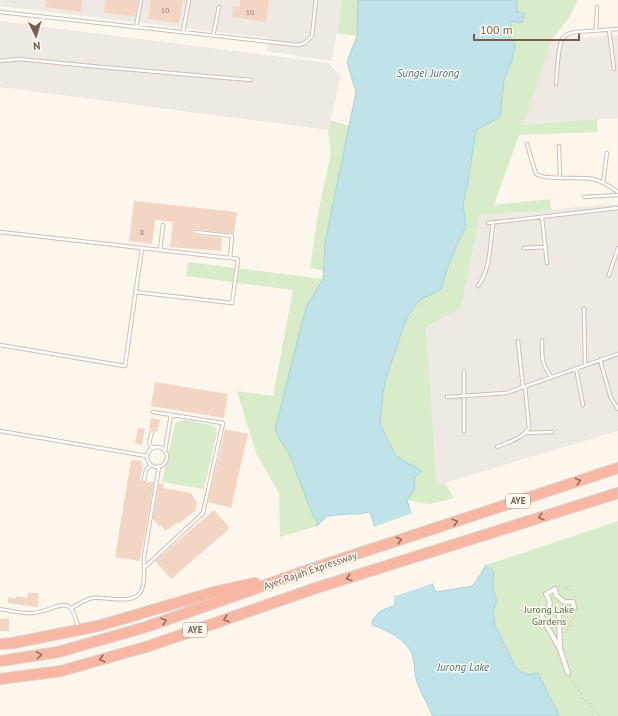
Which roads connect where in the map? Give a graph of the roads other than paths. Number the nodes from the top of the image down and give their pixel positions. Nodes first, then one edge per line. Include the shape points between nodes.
1 (141, 0) edge
2 (189, 0) edge
3 (316, 0) edge
4 (219, 7) dead end
5 (597, 7) dead end
6 (0, 12) edge
7 (136, 27) junction
8 (618, 29) edge
9 (596, 30) junction
10 (609, 30) junction
11 (183, 32) junction
12 (213, 36) junction
13 (0, 61) edge
14 (614, 69) dead end
15 (251, 80) dead end
16 (556, 84) dead end
17 (527, 144) dead end
18 (559, 146) dead end
19 (607, 153) dead end
20 (560, 178) junction
21 (603, 184) junction
22 (618, 193) edge
23 (584, 197) dead end
24 (618, 208) edge
25 (542, 218) junction
26 (488, 223) dead end
27 (493, 223) junction
28 (163, 225) dead end
29 (0, 232) edge
30 (196, 232) dead end
31 (546, 247) junction
32 (142, 248) junction
33 (524, 248) dead end
34 (618, 248) edge
35 (160, 250) junction
36 (230, 258) junction
37 (547, 263) dead end
38 (609, 276) dead end
39 (478, 286) dead end
40 (135, 292) junction
41 (584, 308) dead end
42 (542, 340) dead end
43 (518, 341) dead end
44 (0, 345) edge
45 (618, 354) edge
46 (600, 360) junction
47 (585, 365) junction
48 (576, 368) junction
49 (464, 372) dead end
50 (551, 377) junction
51 (524, 387) junction
52 (463, 396) junction
53 (447, 397) dead end
54 (583, 405) dead end
55 (618, 410) edge
56 (153, 412) dead end
57 (171, 415) junction
58 (464, 431) dead end
59 (0, 432) edge
60 (152, 432) dead end
61 (552, 432) dead end
62 (526, 433) junction
63 (497, 447) dead end
64 (152, 448) junction
65 (165, 450) junction
66 (147, 456) junction
67 (150, 465) junction
68 (160, 467) junction
69 (618, 468) edge
70 (144, 480) dead end
71 (618, 493) edge
72 (144, 568) junction
73 (308, 570) junction
74 (72, 608) junction
75 (0, 609) edge
76 (79, 630) junction
77 (0, 644) edge
78 (560, 649) junction
79 (0, 661) edge
80 (568, 673) road end
81 (0, 679) edge

1 - 7 lane
2 - 11 lane
3 - 12 lane via 312,36 305,43 298,45
4 - 12 lane
5 - 9 lane
6 - 7 lane
7 - 11 lane
8 - 10 lane
9 - 10 lane
9 - 16 lane via 569,33 562,40
10 - 14 lane
11 - 12 lane
13 - 15 lane via 19,59
17 - 20 lane via 536,174
18 - 20 lane
19 - 21 lane
20 - 21 lane via 594,179
21 - 22 lane
22 - 23 lane
24 - 25 lane
25 - 27 lane
25 - 31 lane
26 - 27 lane
27 - 39 lane via 486,271
28 - 35 lane
29 - 32 lane
30 - 36 lane via 232,236
31 - 33 lane
31 - 37 lane
32 - 35 lane
32 - 40 lane
34 - 38 lane
35 - 36 lane
36 - 40 lane via 238,259 232,303
40 - 44 lane via 125,366
41 - 47 lane
42 - 50 lane via 542,358
43 - 51 lane
45 - 46 lane
46 - 47 lane
46 - 55 lane via 611,398
47 - 48 lane
48 - 50 lane
48 - 54 lane
49 - 52 lane
50 - 51 lane
51 - 52 lane via 506,393
51 - 62 lane via 529,428
52 - 53 lane
52 - 58 lane
56 - 57 lane
57 - 65 lane
57 - 72 lane via 224,423 203,513
59 - 66 lane
60 - 64 lane
61 - 62 lane
62 - 63 lane
64 - 65 lane via 160,447
64 - 66 lane
65 - 68 lane via 168,460
66 - 67 lane
67 - 68 lane
67 - 70 lane
68 - 72 lane
73 -> 69 highway, Ayer Rajah Expressway / AYE
71 -> 81 highway, Ayer Rajah Expressway / AYE via 316,588 149,646 61,671
72 - 74 lane via 142,591 134,598 93,598
73 - 76 highway via 214,592
79 -> 73 highway, Ayer Rajah Expressway / AYE via 58,652 146,627
74 - 75 lane via 61,605 33,613
74 - 76 lane
76 - 77 highway
78 - 78 street via 559,614 574,608 573,602 564,602 556,595 555,589 546,594 550,599 549,608 541,613
78 - 80 street

